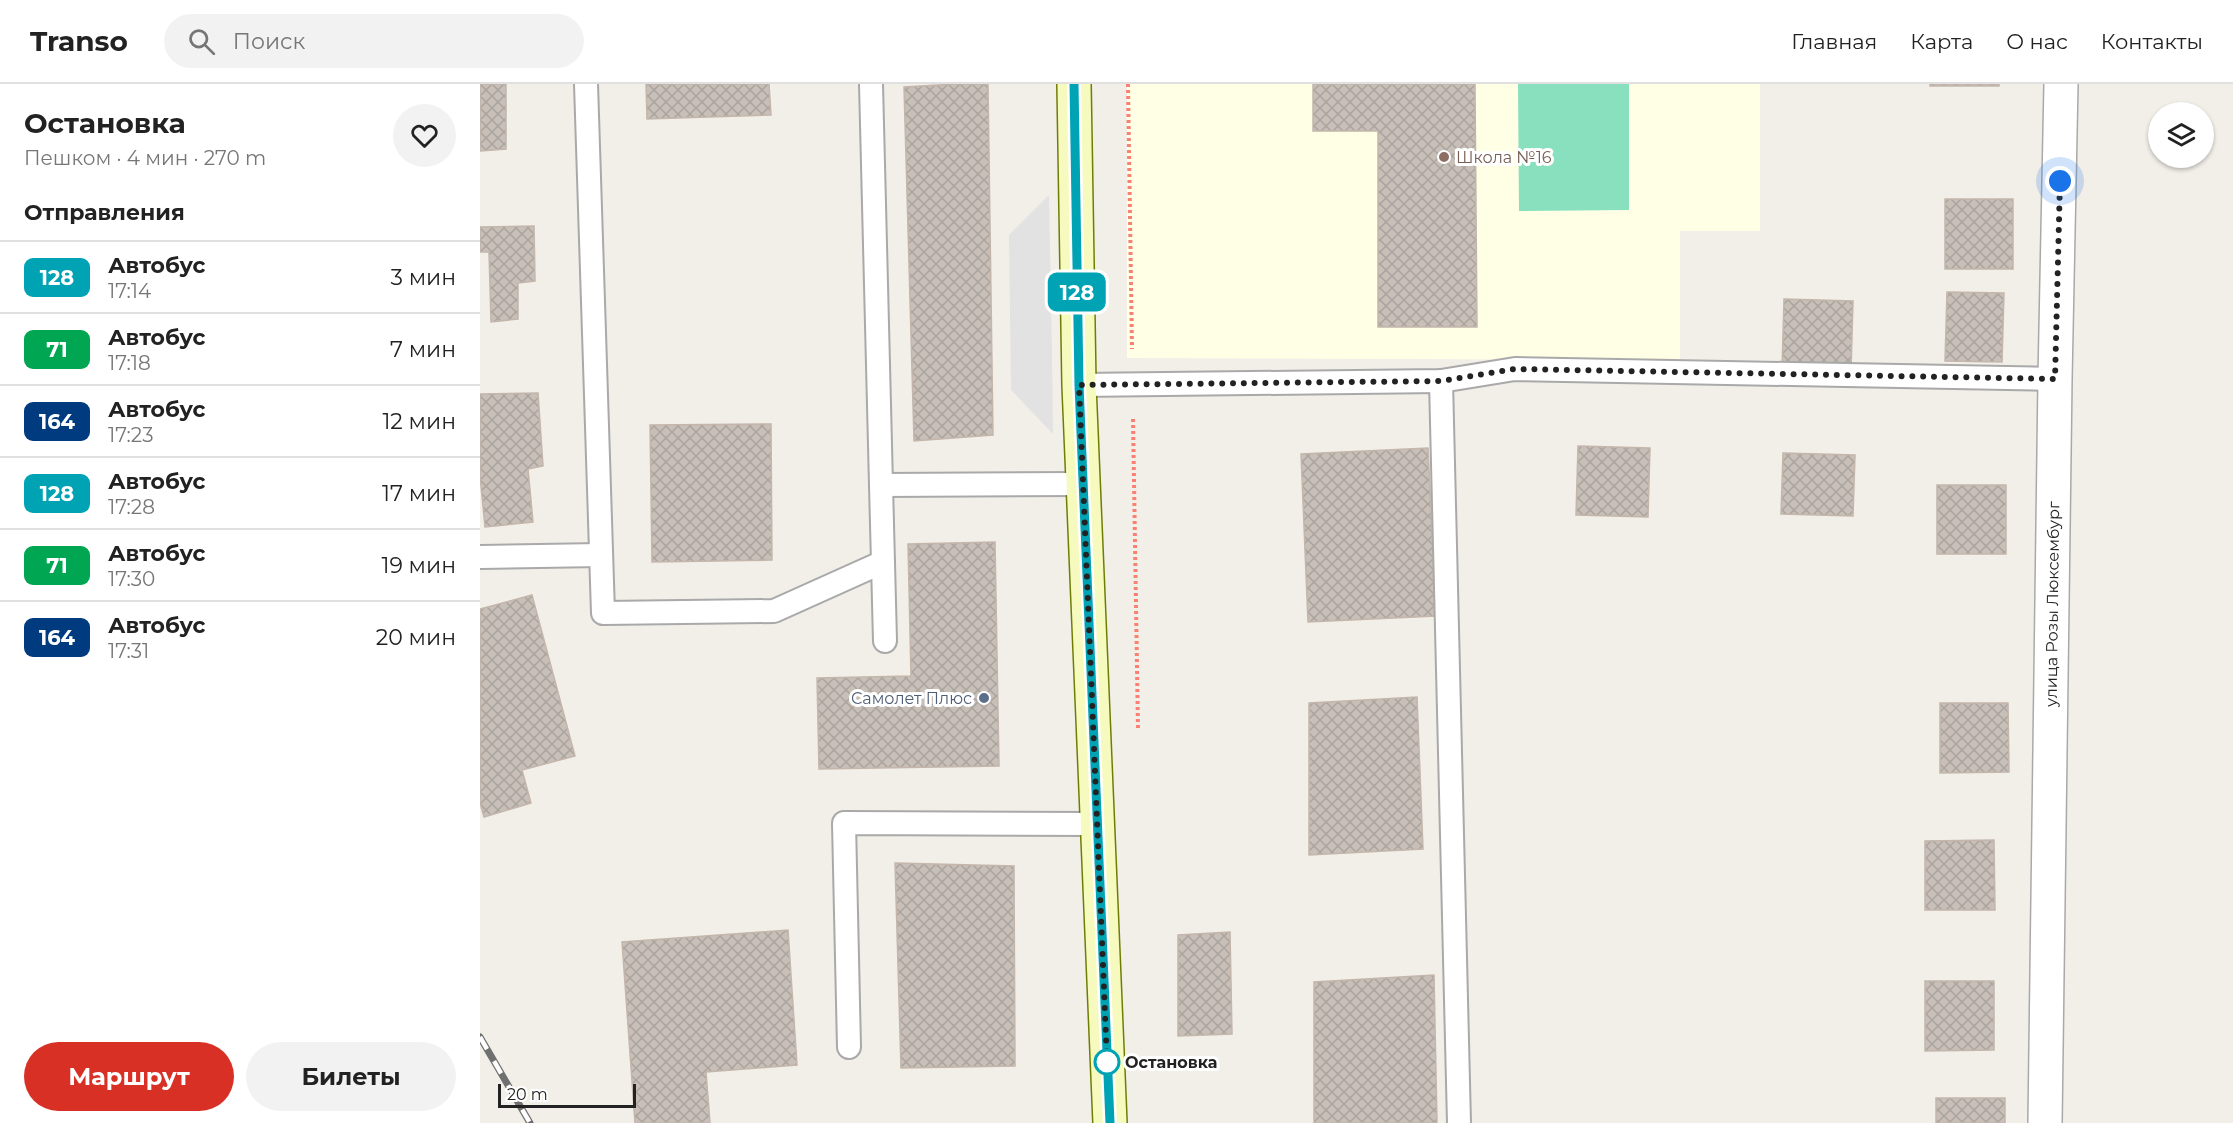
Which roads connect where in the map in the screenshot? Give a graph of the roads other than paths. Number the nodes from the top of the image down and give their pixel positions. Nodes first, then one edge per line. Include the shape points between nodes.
1 (586, 84) edge
2 (871, 84) edge
3 (1074, 84) edge
4 (2061, 84) edge
5 (2055, 379) junction
6 (1441, 381) junction
7 (1079, 385) junction
8 (1083, 484) junction
9 (881, 485) junction
10 (601, 555) junction
11 (480, 557) edge
12 (883, 562) junction
13 (885, 641) dead end
14 (1097, 825) junction
15 (849, 1047) dead end
16 (1110, 1123) edge
17 (1460, 1123) edge
18 (2045, 1123) edge

1 - 10 lane
2 - 9 lane
3 - 7 street
4 - 5 street, улица Розы Люксембург
5 - 6 lane via 1515,369
5 - 18 street, улица Розы Люксембург
6 - 7 lane
6 - 17 lane
7 - 8 street
8 - 9 lane
8 - 14 street
9 - 12 lane
10 - 11 lane
10 - 12 lane via 603,613 774,611
12 - 13 lane
14 - 15 lane via 844,822
14 - 16 street

